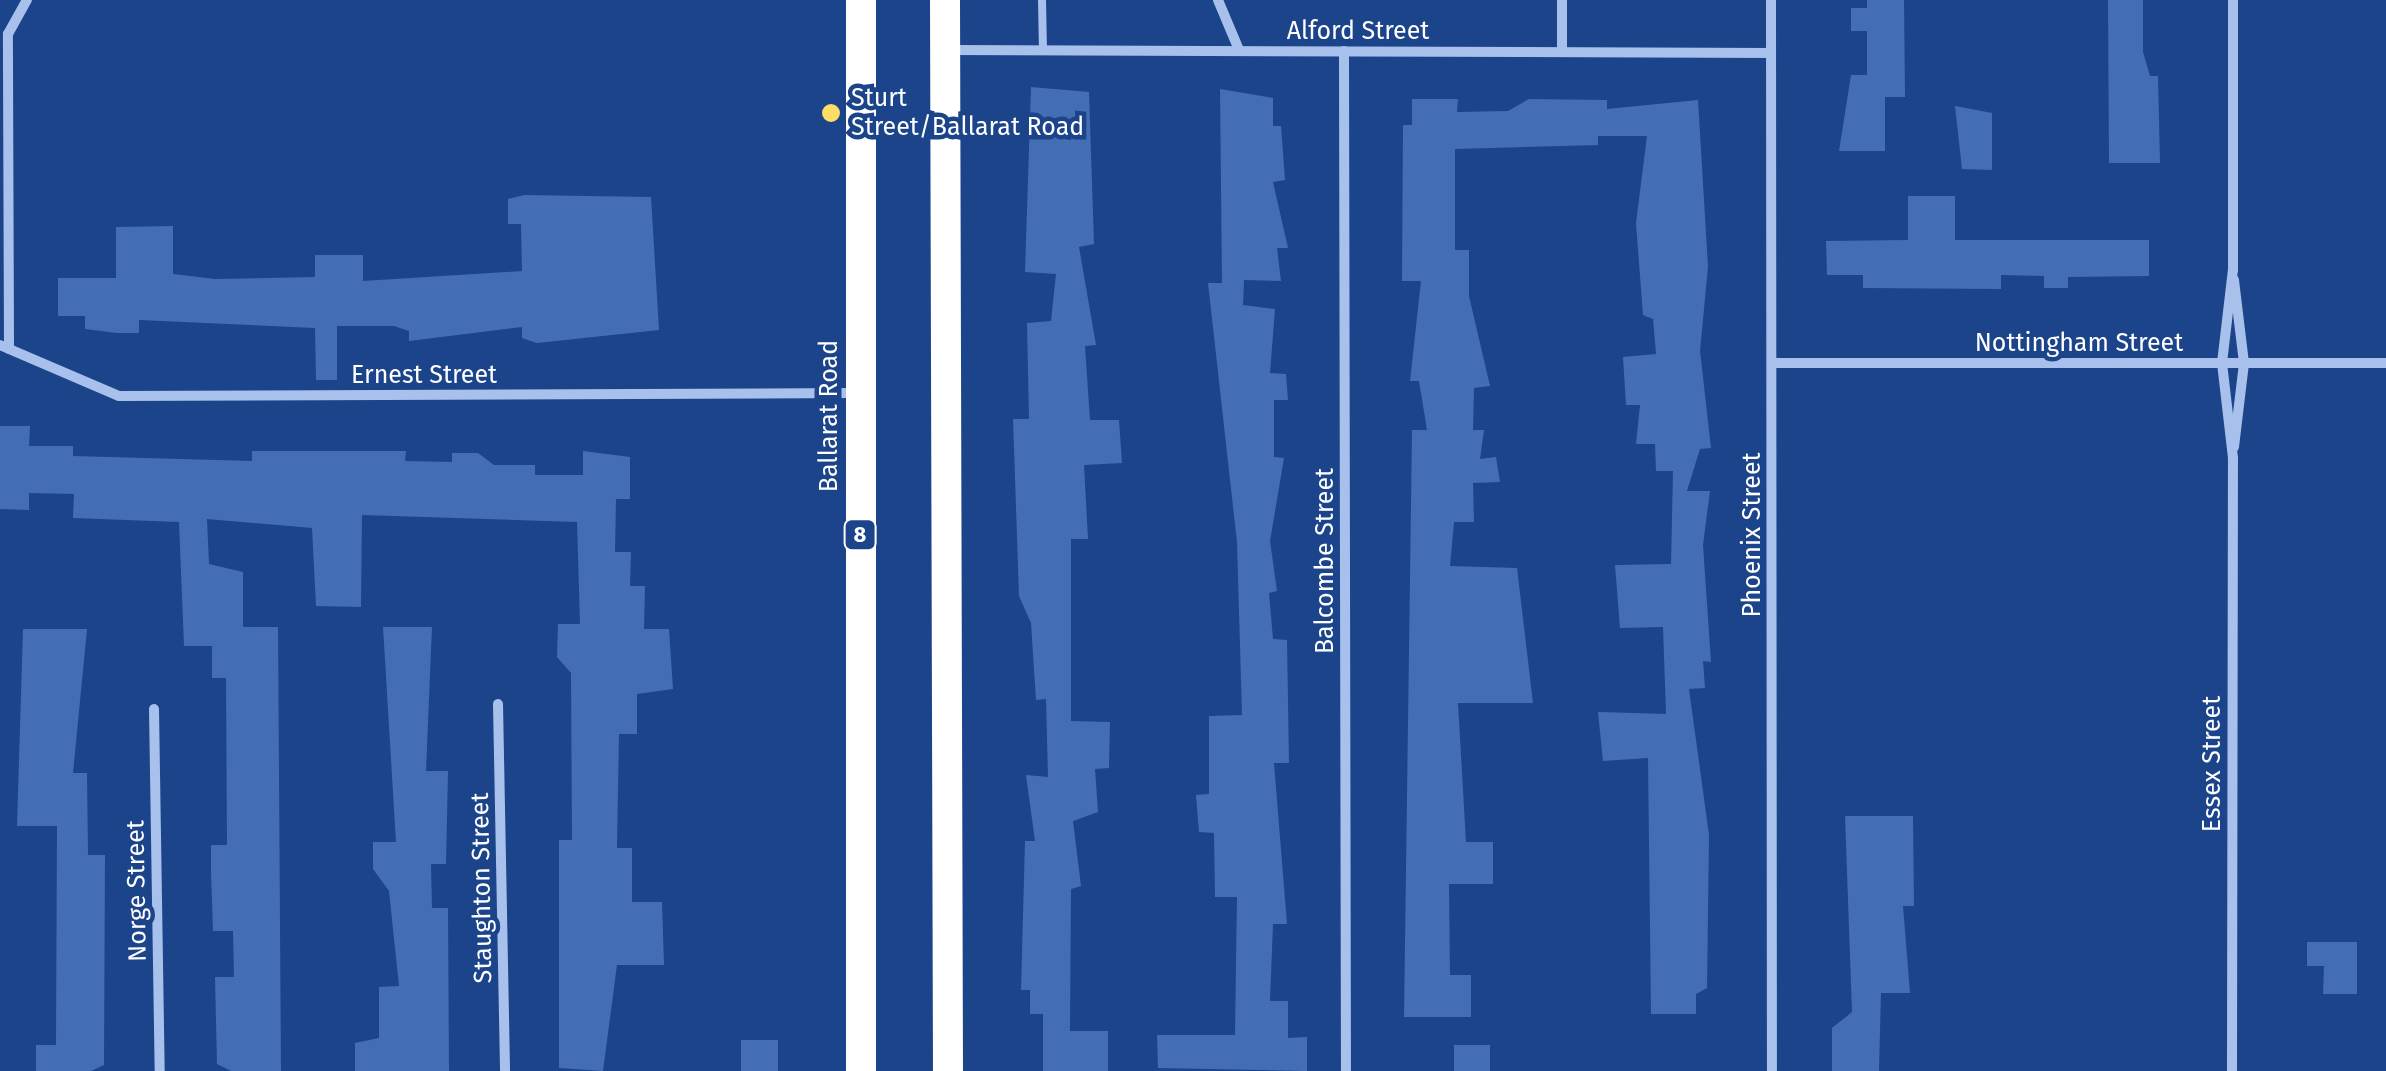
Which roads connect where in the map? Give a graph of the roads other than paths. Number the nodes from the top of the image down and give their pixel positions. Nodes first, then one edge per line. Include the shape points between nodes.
1 (27, 0) edge
2 (861, 0) edge
3 (945, 0) edge
4 (1042, 0) edge
5 (1218, 0) edge
6 (1562, 0) edge
7 (1771, 0) edge
8 (2233, 0) edge
9 (945, 50) junction
10 (1043, 50) junction
11 (1239, 50) junction
12 (1344, 51) junction
13 (1562, 52) junction
14 (1771, 53) junction
15 (2232, 270) junction
16 (4, 347) edge
17 (2222, 362) junction
18 (2386, 362) edge
19 (1772, 363) junction
20 (2244, 363) junction
21 (859, 393) junction
22 (2233, 458) junction
23 (498, 704) dead end
24 (154, 710) dead end
25 (160, 1071) edge
26 (505, 1071) edge
27 (861, 1071) edge
28 (948, 1071) edge
29 (1346, 1071) edge
30 (1772, 1071) edge
31 (2232, 1071) edge

1 - 16 street via 8,34
2 - 21 highway, Ballarat Road / 8
3 - 9 highway
4 - 10 lane
5 - 11 street
6 - 13 street
7 - 14 street, Phoenix Street
8 - 15 street, Essex Street
9 - 10 street, Alford Street
9 - 28 highway
10 - 11 street, Alford Street
11 - 12 street, Alford Street
12 - 13 street, Alford Street
12 - 29 street, Balcombe Street
13 - 14 street, Alford Street
14 - 19 street, Phoenix Street
15 - 17 street, Essex Street
15 - 20 street, Essex Street
16 - 21 street, Ernest Street via 119,396
17 - 19 street, Nottingham Street
17 - 20 street, Nottingham Street
17 - 22 street, Essex Street
18 - 20 street, Nottingham Street
19 - 30 street, Phoenix Street
20 - 22 street, Essex Street
21 - 27 highway, Ballarat Road / 8
22 - 31 street, Essex Street
23 - 26 street, Staughton Street
24 - 25 street, Norge Street

